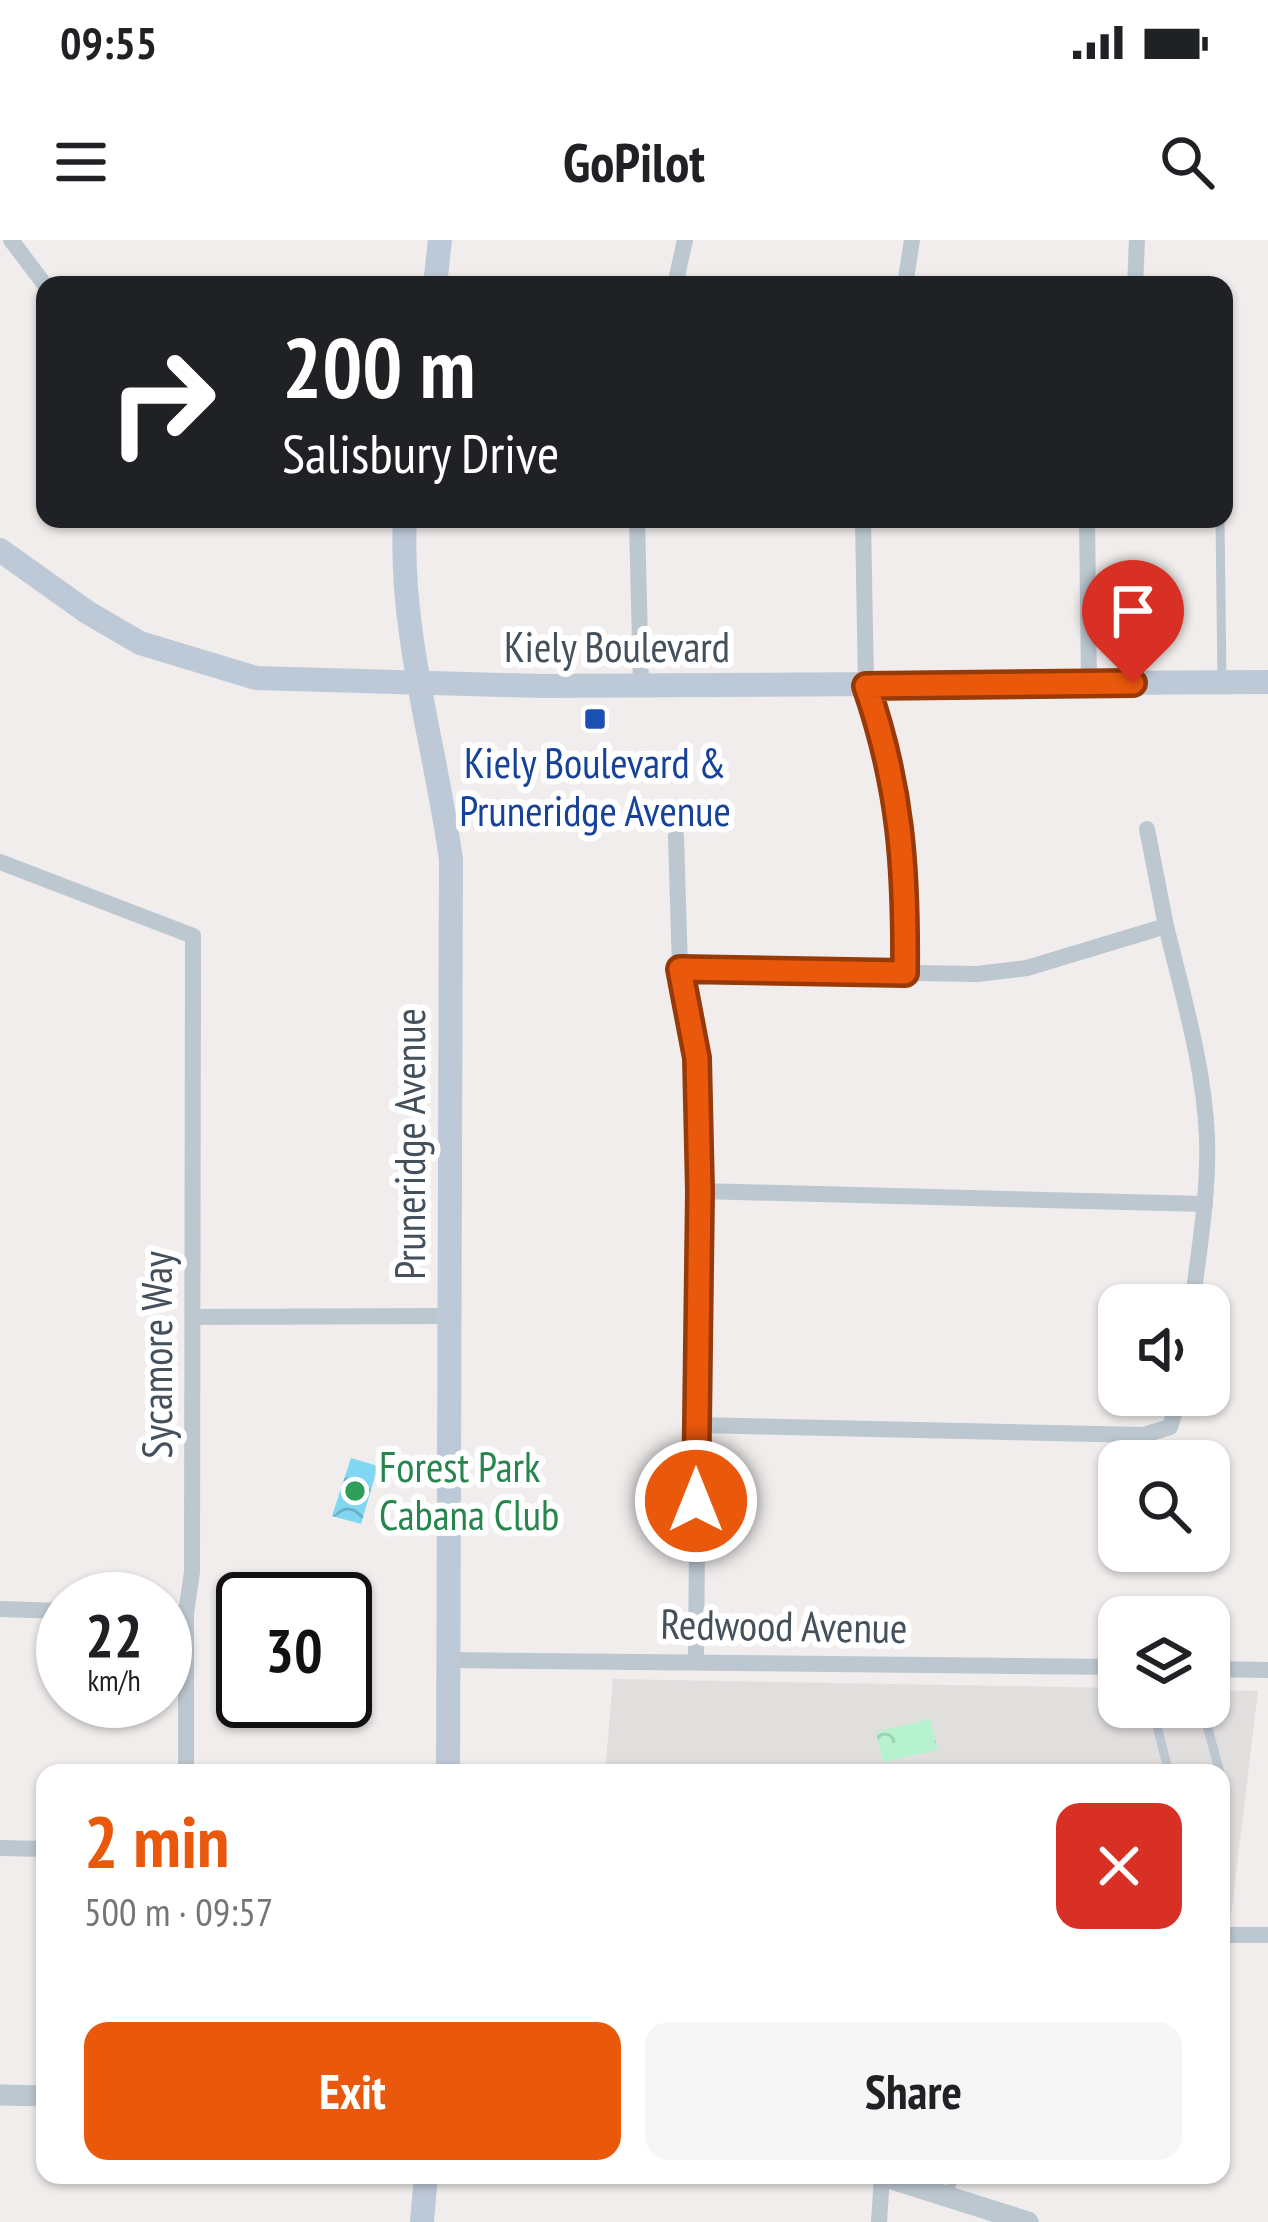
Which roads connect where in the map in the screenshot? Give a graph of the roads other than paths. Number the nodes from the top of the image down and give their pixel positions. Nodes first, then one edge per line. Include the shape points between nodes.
1 (11, 240) edge
2 (440, 240) edge
3 (685, 240) edge
4 (912, 240) edge
5 (1137, 240) edge
6 (38, 276) edge
7 (436, 276) edge
8 (677, 276) edge
9 (906, 276) edge
10 (1135, 276) edge
11 (405, 528) edge
12 (637, 528) edge
13 (862, 528) edge
14 (1087, 528) edge
15 (1220, 528) edge
16 (0, 550) edge
17 (1222, 682) junction
18 (1268, 682) edge
19 (1089, 683) junction
20 (418, 685) junction
21 (866, 686) junction
22 (641, 687) junction
23 (1148, 830) dead end
24 (676, 836) dead end
25 (0, 862) edge
26 (1166, 926) junction
27 (680, 969) junction
28 (905, 973) junction
29 (700, 1191) junction
30 (1204, 1204) junction
31 (1194, 1284) edge
32 (448, 1316) junction
33 (193, 1317) junction
34 (1173, 1416) edge
35 (697, 1425) junction
36 (192, 1572) edge
37 (0, 1609) edge
38 (36, 1610) edge
39 (448, 1660) junction
40 (696, 1660) junction
41 (1098, 1667) edge
42 (1230, 1670) edge
43 (1268, 1670) edge
44 (186, 1728) edge
45 (1157, 1728) edge
46 (1208, 1728) edge
47 (186, 1764) edge
48 (448, 1764) edge
49 (1167, 1764) edge
50 (1218, 1764) edge
51 (0, 1848) edge
52 (36, 1849) edge
53 (1268, 1935) edge
54 (1230, 1936) edge
55 (0, 2095) edge
56 (36, 2096) edge
57 (425, 2184) edge
58 (880, 2184) edge
59 (906, 2184) edge
60 (952, 2184) edge
61 (947, 2197) junction
62 (422, 2222) edge
63 (879, 2222) edge
64 (1028, 2222) edge

1 - 6 street
2 - 7 main road
3 - 8 street
4 - 9 street
5 - 10 street
11 - 20 main road, Pruneridge Avenue
12 - 22 street
13 - 21 street
14 - 19 street
15 - 17 lane
16 - 20 main road, Kiely Boulevard via 140,644 204,665 278,680
17 - 18 main road, Kiely Boulevard
17 - 19 main road, Kiely Boulevard
19 - 21 main road, Kiely Boulevard
20 - 22 main road, Kiely Boulevard
20 - 32 main road, Pruneridge Avenue via 451,860
21 - 22 main road, Kiely Boulevard
21 - 28 street via 898,809
23 - 26 street
24 - 27 street
25 - 33 street, Sycamore Way via 193,936
26 - 28 street via 1027,968
26 - 30 street via 1200,1067
27 - 28 street
27 - 29 street via 697,1058
29 - 30 street
29 - 35 street
30 - 31 street
32 - 33 street
32 - 39 main road, Pruneridge Avenue
33 - 36 street, Sycamore Way
34 - 35 street via 1170,1427 1144,1435
35 - 40 street
37 - 38 street
39 - 40 street, Redwood Avenue
39 - 48 main road, Pruneridge Avenue
40 - 41 street, Redwood Avenue
42 - 43 street
44 - 47 street, Sycamore Way
45 - 49 lane
46 - 50 lane
51 - 52 street
53 - 54 street
55 - 56 street
57 - 62 main road
58 - 63 street
59 - 61 street
60 - 61 lane
61 - 64 street

